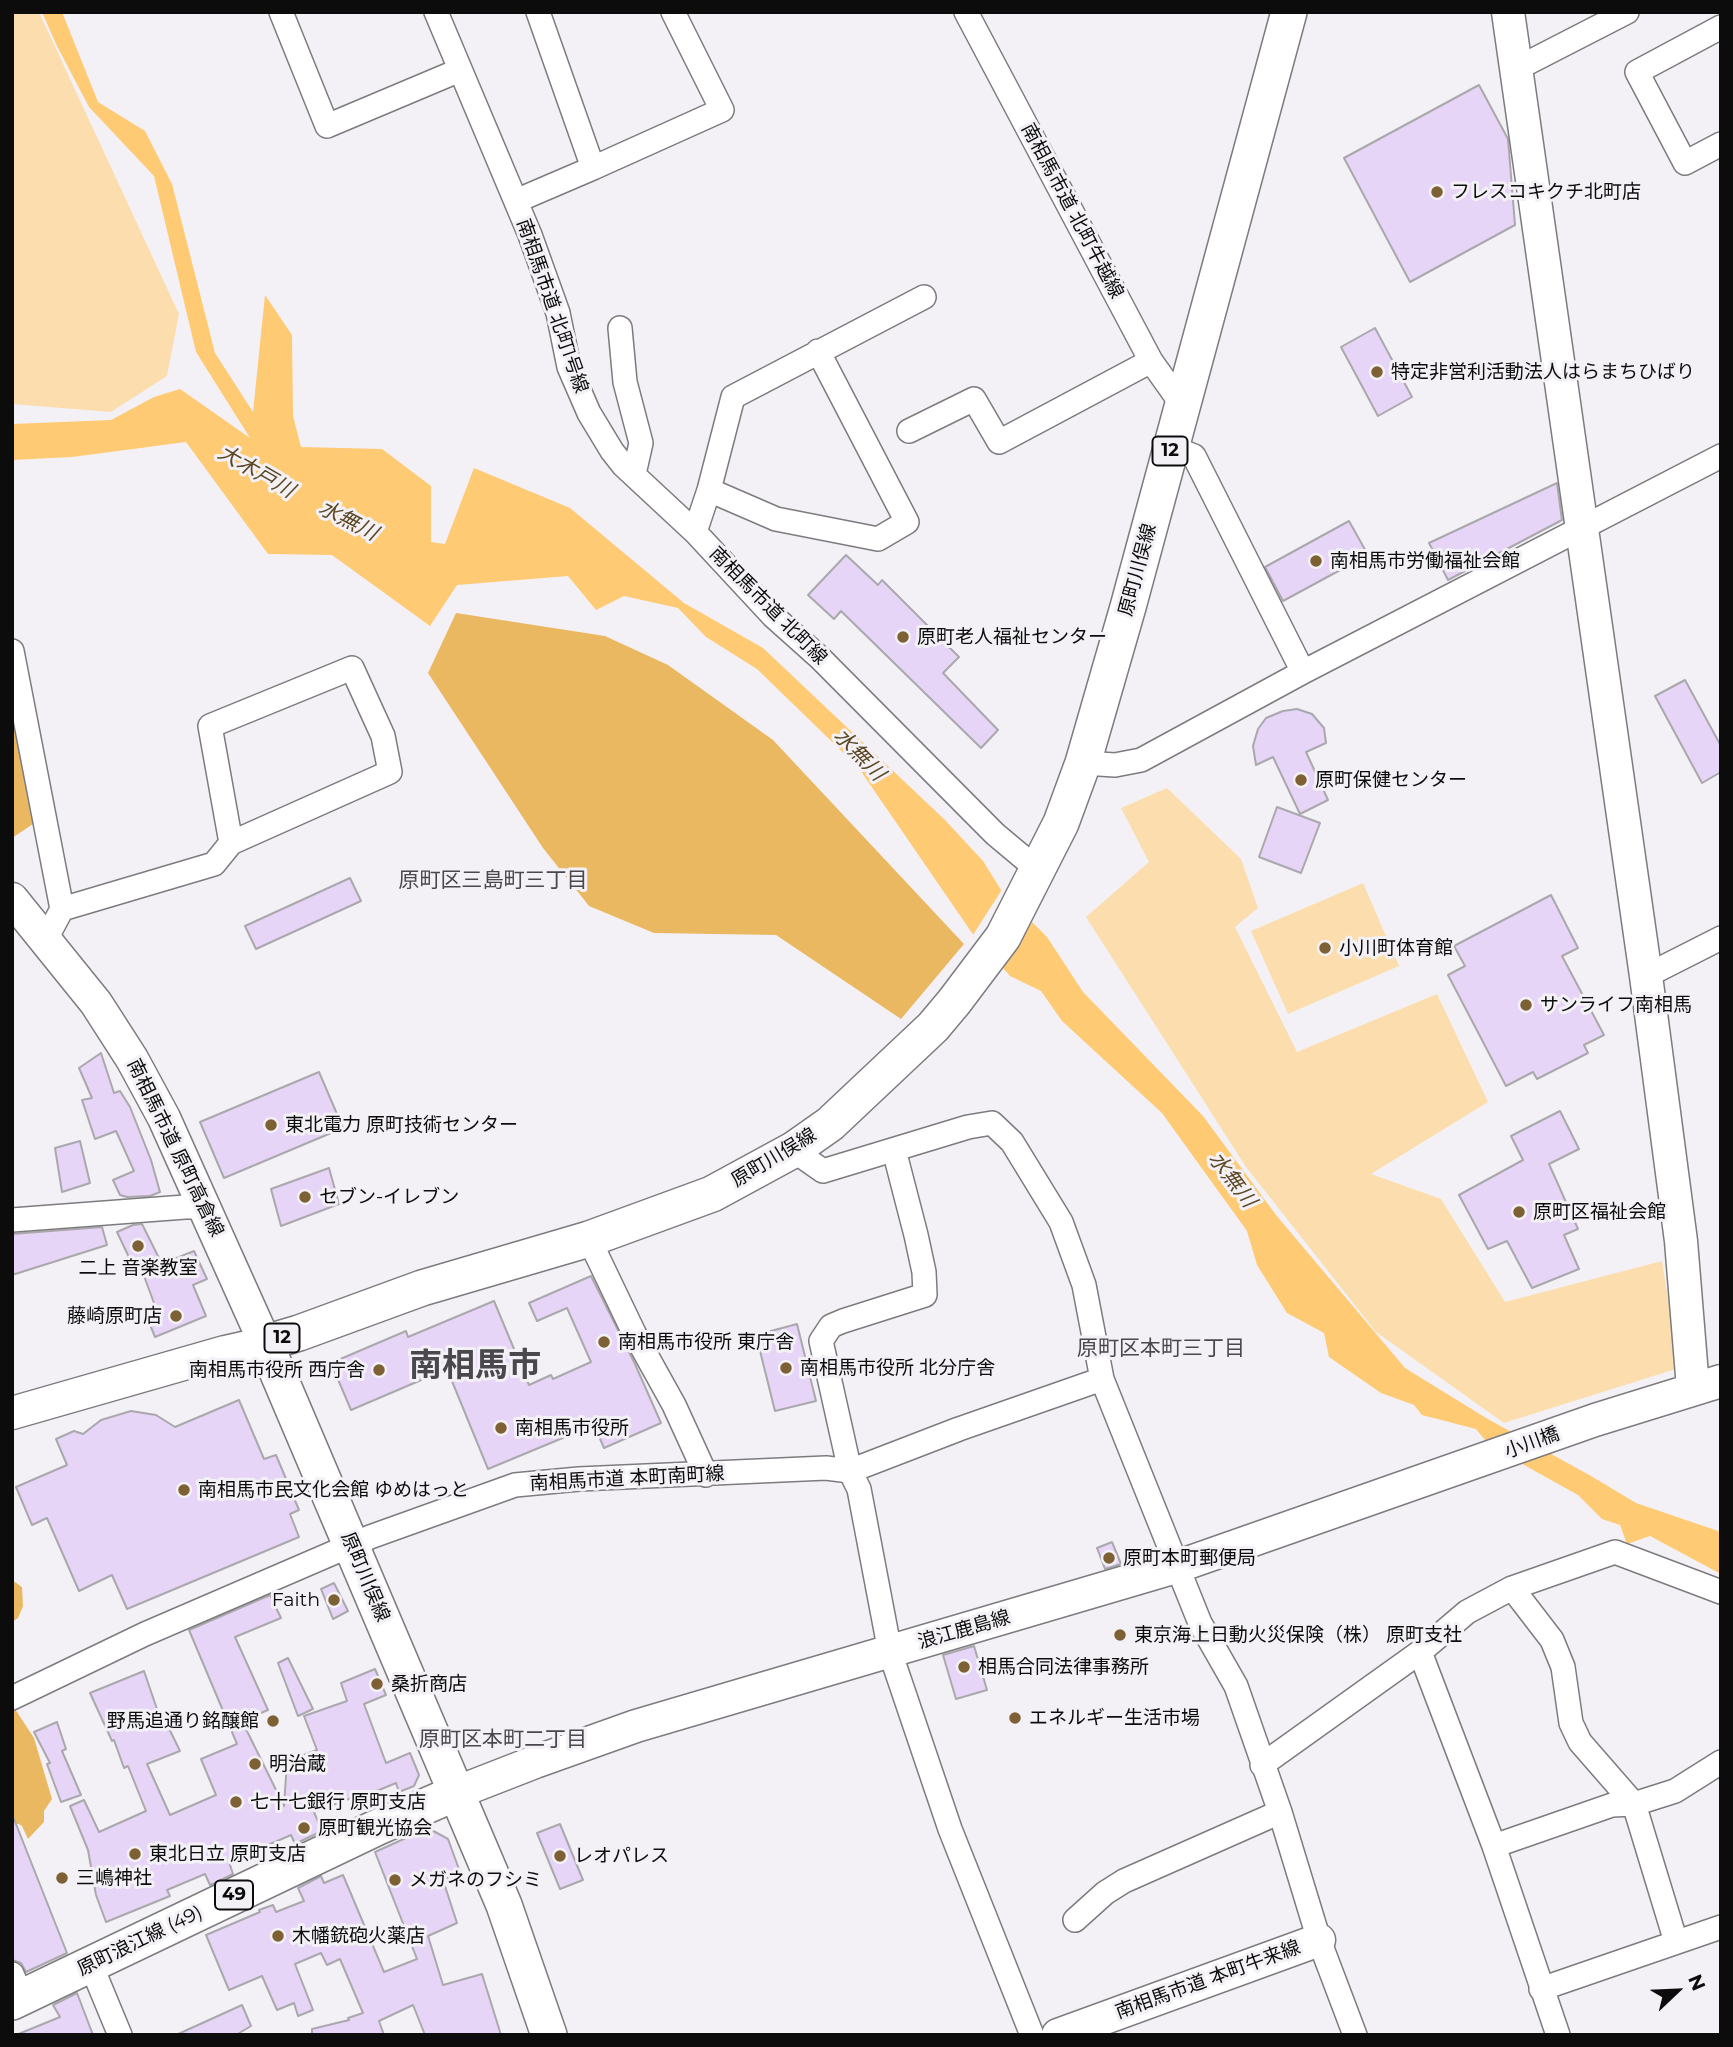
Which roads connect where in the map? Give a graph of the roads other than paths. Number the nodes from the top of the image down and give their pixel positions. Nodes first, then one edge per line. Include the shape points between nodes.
1 (281, 12) edge
2 (436, 12) edge
3 (538, 12) edge
4 (673, 12) edge
5 (966, 12) edge
6 (1289, 12) edge
7 (1508, 12) edge
8 (1627, 12) edge
9 (1721, 27) edge
10 (1516, 68) junction
11 (460, 70) junction
12 (1721, 144) edge
13 (593, 168) junction
14 (516, 201) junction
15 (925, 297) dead end
16 (620, 328) dead end
17 (818, 351) junction
18 (1151, 361) junction
19 (1183, 406) junction
20 (909, 431) dead end
21 (1171, 447) junction
22 (1721, 456) edge
23 (634, 474) junction
24 (709, 489) junction
25 (1583, 528) junction
26 (695, 532) junction
27 (12, 651) edge
28 (1303, 672) junction
29 (1083, 763) junction
30 (231, 843) junction
31 (1035, 876) junction
32 (12, 899) edge
33 (62, 909) junction
34 (1721, 938) edge
35 (46, 939) junction
36 (1646, 976) junction
37 (793, 1150) junction
38 (894, 1150) junction
39 (205, 1207) junction
40 (12, 1220) edge
41 (589, 1239) junction
42 (265, 1343) junction
43 (1102, 1379) junction
44 (1707, 1384) edge
45 (12, 1413) edge
46 (1470, 1465) joint
47 (850, 1471) junction
48 (706, 1475) junction
49 (351, 1546) junction
50 (1176, 1567) junction
51 (1512, 1588) junction
52 (1721, 1592) edge
53 (890, 1651) junction
54 (1420, 1652) junction
55 (12, 1698) edge
56 (1721, 1762) edge
57 (1262, 1765) junction
58 (458, 1792) junction
59 (1634, 1804) junction
60 (1280, 1812) junction
61 (1494, 1846) junction
62 (1075, 1920) dead end
63 (1721, 1927) edge
64 (1319, 1940) junction
65 (1676, 1942) junction
66 (91, 1965) junction
67 (1541, 1989) junction
68 (16, 1991) edge
69 (120, 2035) edge
70 (549, 2035) edge
71 (1032, 2035) edge
72 (1058, 2035) edge
73 (1355, 2035) edge
74 (1558, 2035) edge

1 - 11 street via 327,126
2 - 11 street, 南相馬市道 北町1号線
3 - 13 street
4 - 13 street via 722,110
5 - 18 street, 南相馬市道 北町牛越線
6 - 19 main road, 原町川俣線 / 12
7 - 10 street
8 - 10 street
9 - 12 street via 1637,72 1685,163
10 - 25 street
11 - 14 street, 南相馬市道 北町1号線
13 - 14 street
14 - 23 street, 南相馬市道 北町1号線 via 558,313 569,368 612,451
15 - 17 street, 南相馬市道 北町線
16 - 23 street via 625,382 641,443
17 - 24 street, 南相馬市道 北町線 via 733,397
17 - 24 street via 907,522 878,539 776,519
18 - 19 street, 南相馬市道 北町牛越線
18 - 20 street via 999,442 974,399
19 - 21 main road, 原町川俣線 / 12
21 - 28 street via 1194,456
21 - 29 main road, 原町川俣線 / 12
22 - 25 street
23 - 26 street, 南相馬市道 北町1号線
24 - 26 street, 南相馬市道 北町線
25 - 28 street
25 - 36 street
26 - 31 street, 南相馬市道 北町線
27 - 33 street
28 - 29 street via 1141,760 1115,765
29 - 31 main road, 原町川俣線 / 12
30 - 30 street via 210,726 352,668 383,736 390,772
30 - 33 street via 214,864
31 - 37 main road, 原町川俣線 / 12 via 1003,937 933,1027 830,1124
32 - 35 street, 南相馬市道 原町高倉線
33 - 35 street
34 - 36 street
35 - 39 street, 南相馬市道 原町高倉線 via 132,1059
36 - 44 street via 1681,1241
37 - 38 street via 823,1171
37 - 41 main road, 原町川俣線 / 12 via 712,1194
38 - 43 street via 992,1123 1012,1142 1060,1222 1084,1285
38 - 47 street via 924,1272 925,1295 831,1326 821,1341
39 - 40 street
39 - 42 street, 南相馬市道 原町高倉線
41 - 42 main road, 原町川俣線 / 12 via 422,1288
41 - 48 street
42 - 45 street
42 - 49 main road, 原町川俣線 / 12
43 - 47 street, 南相馬市道 本町南町線
43 - 50 street
44 - 46 street, 小川橋
46 - 50 street, 浪江鹿島線
47 - 48 street, 南相馬市道 本町南町線 via 826,1468
47 - 53 street via 859,1489
48 - 49 street, 南相馬市道 本町南町線 via 515,1485
49 - 55 street, 南相馬市道 本町南町線 via 145,1634
49 - 58 main road, 原町川俣線 / 12
50 - 53 street, 浪江鹿島線
50 - 57 street via 1200,1623 1236,1686
51 - 52 street via 1615,1552
51 - 54 street via 1467,1612
51 - 59 street via 1552,1640 1563,1667 1571,1723 1580,1742
53 - 58 street, 浪江鹿島線 via 636,1726
53 - 71 street via 950,1829
54 - 57 street
54 - 61 street
56 - 59 street via 1675,1791
57 - 60 street
58 - 66 main road, 原町浪江線 (49) / 49
58 - 70 main road, 原町川俣線 / 12
59 - 61 street via 1612,1805
59 - 65 street
60 - 62 street via 1124,1881
60 - 64 street
61 - 67 street
63 - 65 street
64 - 72 street, 南相馬市道 本町牛来線
64 - 73 street
65 - 67 street
66 - 68 main road, 原町浪江線 (49) / 49
66 - 69 street
67 - 74 street

